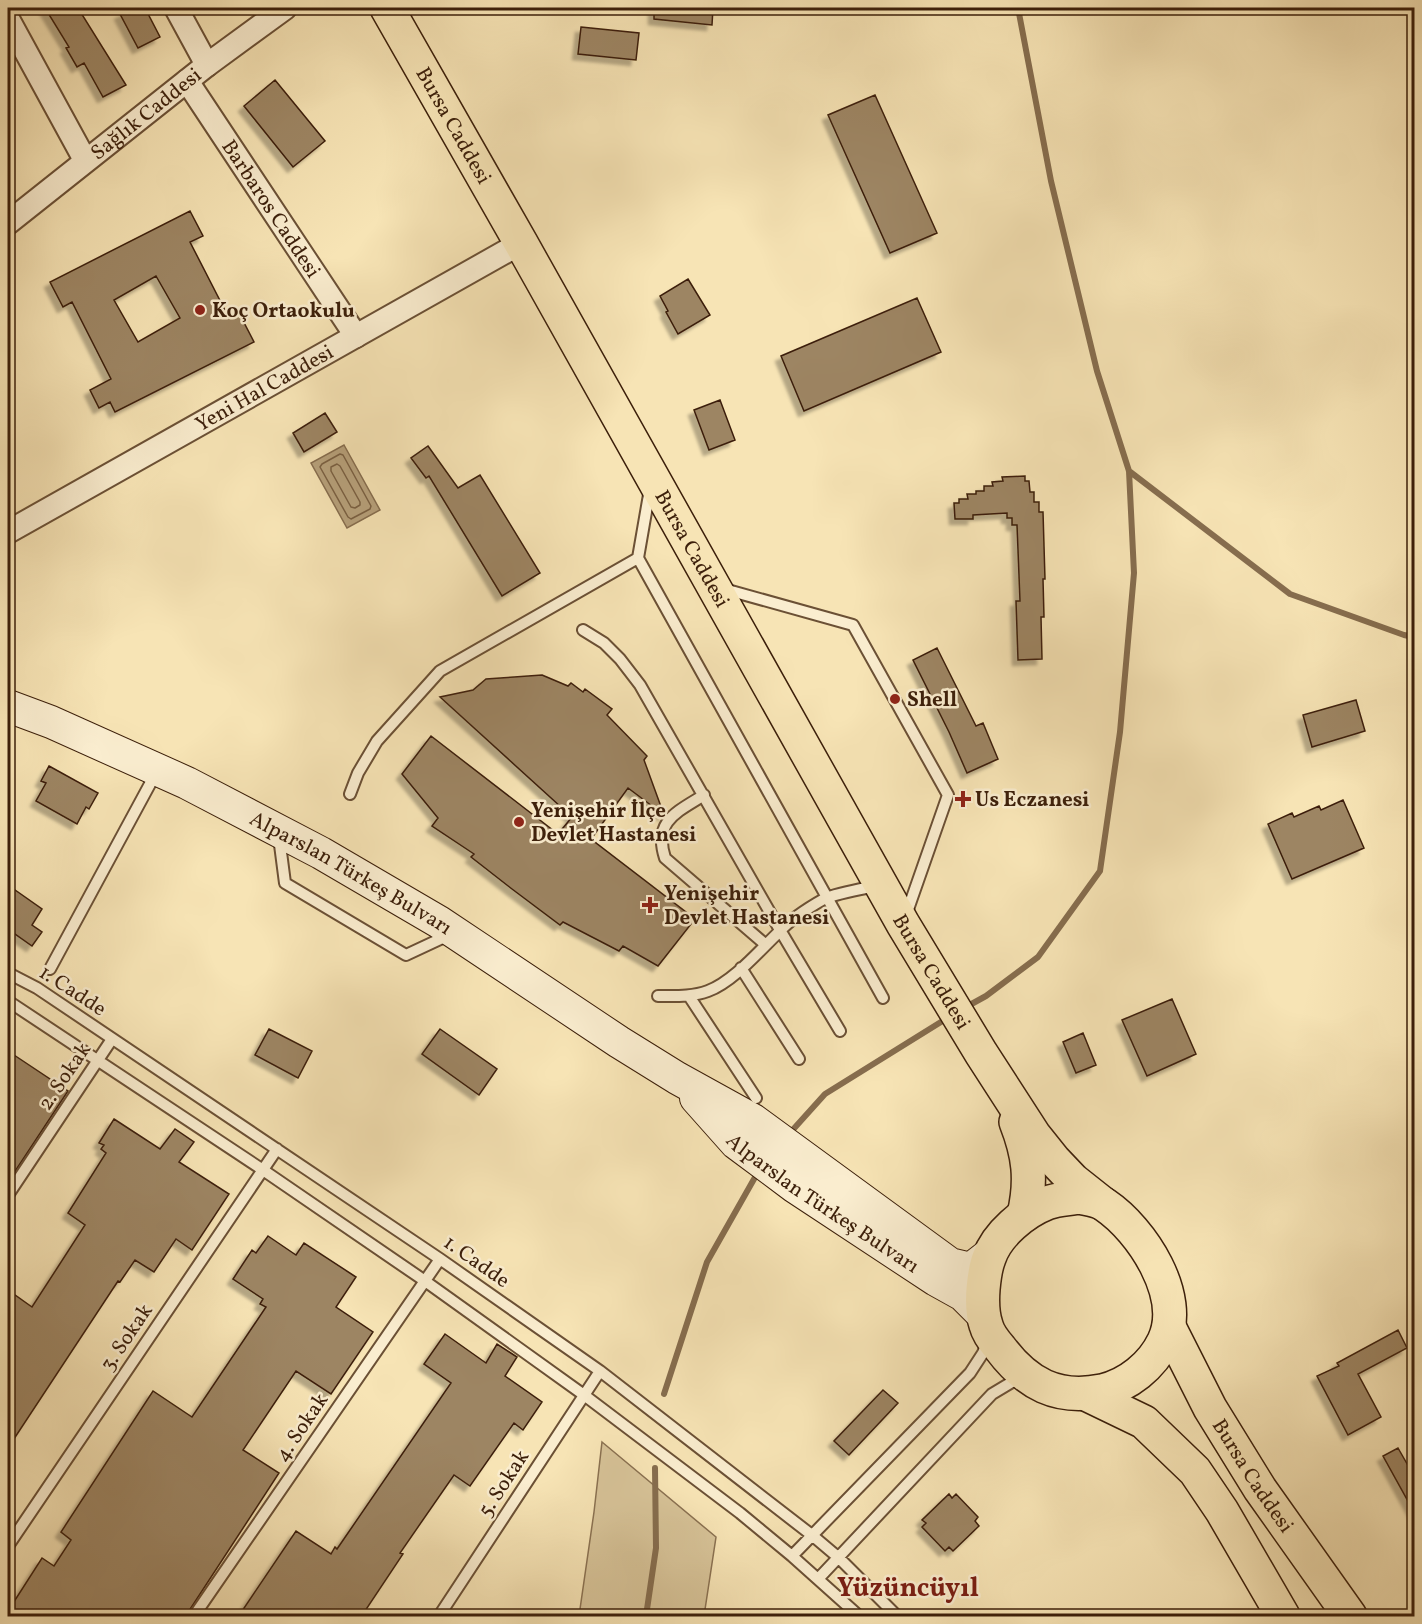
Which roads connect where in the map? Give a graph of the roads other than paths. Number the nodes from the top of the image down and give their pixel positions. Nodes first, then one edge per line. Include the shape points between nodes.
1 (176, 8) edge
2 (285, 8) edge
3 (387, 8) edge
4 (8, 19) edge
5 (207, 65) junction
6 (187, 81) junction
7 (85, 160) junction
8 (8, 223) edge
9 (521, 243) junction
10 (356, 336) junction
11 (652, 477) junction
12 (8, 532) edge
13 (638, 558) junction
14 (714, 586) junction
15 (583, 630) dead end
16 (8, 706) edge
17 (158, 770) junction
18 (350, 794) dead end
19 (704, 795) junction
20 (278, 831) junction
21 (880, 885) junction
22 (826, 898) junction
23 (903, 924) junction
24 (780, 930) junction
25 (454, 933) junction
26 (766, 945) junction
27 (741, 968) junction
28 (50, 969) dead end
29 (8, 973) edge
30 (658, 996) dead end
31 (689, 996) junction
32 (883, 998) dead end
33 (8, 1001) edge
34 (840, 1031) dead end
35 (112, 1039) junction
36 (799, 1059) dead end
37 (97, 1061) junction
38 (1002, 1087) junction
39 (749, 1120) junction
40 (277, 1149) junction
41 (263, 1170) junction
42 (802, 1174) junction
43 (8, 1195) edge
44 (1102, 1203) junction
45 (1024, 1215) junction
46 (989, 1255) junction
47 (440, 1259) junction
48 (425, 1281) junction
49 (987, 1324) junction
50 (1169, 1327) junction
51 (600, 1371) junction
52 (1034, 1380) junction
53 (1086, 1394) junction
54 (584, 1395) junction
55 (813, 1536) junction
56 (8, 1546) edge
57 (792, 1556) junction
58 (839, 1558) junction
59 (818, 1579) junction
60 (194, 1617) edge
61 (439, 1617) edge
62 (859, 1617) edge
63 (897, 1617) edge
64 (1283, 1617) edge
65 (1350, 1617) edge

1 - 5 street
2 - 5 street, Sağlık Caddesi
3 - 9 main road, Bursa Caddesi
4 - 7 street
5 - 6 street, Sağlık Caddesi
6 - 7 street, Sağlık Caddesi
6 - 10 street, Barbaros Caddesi
7 - 8 street, Sağlık Caddesi
9 - 10 street, Yeni Hal Caddesi
9 - 11 main road, Bursa Caddesi
10 - 12 street, Yeni Hal Caddesi
11 - 13 lane
11 - 14 main road, Bursa Caddesi
13 - 18 lane via 440,671 377,741
13 - 22 lane
14 - 21 main road, Bursa Caddesi
14 - 23 lane via 853,625 879,671 948,795
15 - 19 lane via 604,643 640,685
16 - 17 main road, Alparslan Türkeş Bulvarı
17 - 20 main road, Alparslan Türkeş Bulvarı
17 - 28 lane
19 - 24 lane
19 - 26 lane via 667,822 662,840 665,858
20 - 25 main road, Alparslan Türkeş Bulvarı
20 - 25 lane via 285,883 406,954
21 - 22 lane
21 - 23 main road, Bursa Caddesi
22 - 24 lane
22 - 32 lane
23 - 38 main road, Bursa Caddesi
24 - 26 lane
24 - 34 lane
25 - 39 main road, Alparslan Türkeş Bulvarı via 618,1042
26 - 27 lane
27 - 31 lane via 722,983
27 - 36 lane
29 - 35 lane, 1. Cadde
30 - 31 lane
31 - 39 lane
33 - 37 lane
35 - 37 lane, 2. Sokak
35 - 40 lane, 1. Cadde
37 - 41 lane
37 - 43 lane, 2. Sokak
38 - 44 main road, Bursa Caddesi via 1054,1160
38 - 45 main road, Bursa Caddesi via 1024,1145 1029,1172
39 - 42 main road, Alparslan Türkeş Bulvarı
40 - 41 lane, 3. Sokak
40 - 47 lane, 1. Cadde
41 - 48 lane
41 - 56 lane, 3. Sokak
42 - 46 main road, Alparslan Türkeş Bulvarı via 950,1264 971,1269
42 - 49 main road, Alparslan Türkeş Bulvarı via 936,1280 963,1295
44 - 45 main road via 1079,1197 1048,1202
44 - 50 main road via 1128,1223 1149,1251 1164,1282
45 - 46 main road
46 - 49 main road via 982,1306
47 - 48 lane, 4. Sokak
47 - 51 lane, 1. Cadde
48 - 54 lane
48 - 60 lane, 4. Sokak
49 - 52 main road via 1007,1358
49 - 55 lane via 983,1353 970,1373
50 - 53 main road via 1154,1357 1132,1379
50 - 65 main road, Bursa Caddesi via 1210,1408 1260,1489
51 - 54 lane, 5. Sokak
51 - 55 lane, 1. Cadde
52 - 53 main road via 1048,1389
52 - 58 lane via 1012,1382 992,1394
53 - 64 main road via 1144,1422 1195,1471
54 - 57 lane
54 - 61 lane, 5. Sokak
55 - 57 lane
55 - 58 lane, 1. Cadde
57 - 59 lane
58 - 59 lane
58 - 63 lane, 1. Cadde
59 - 62 lane

